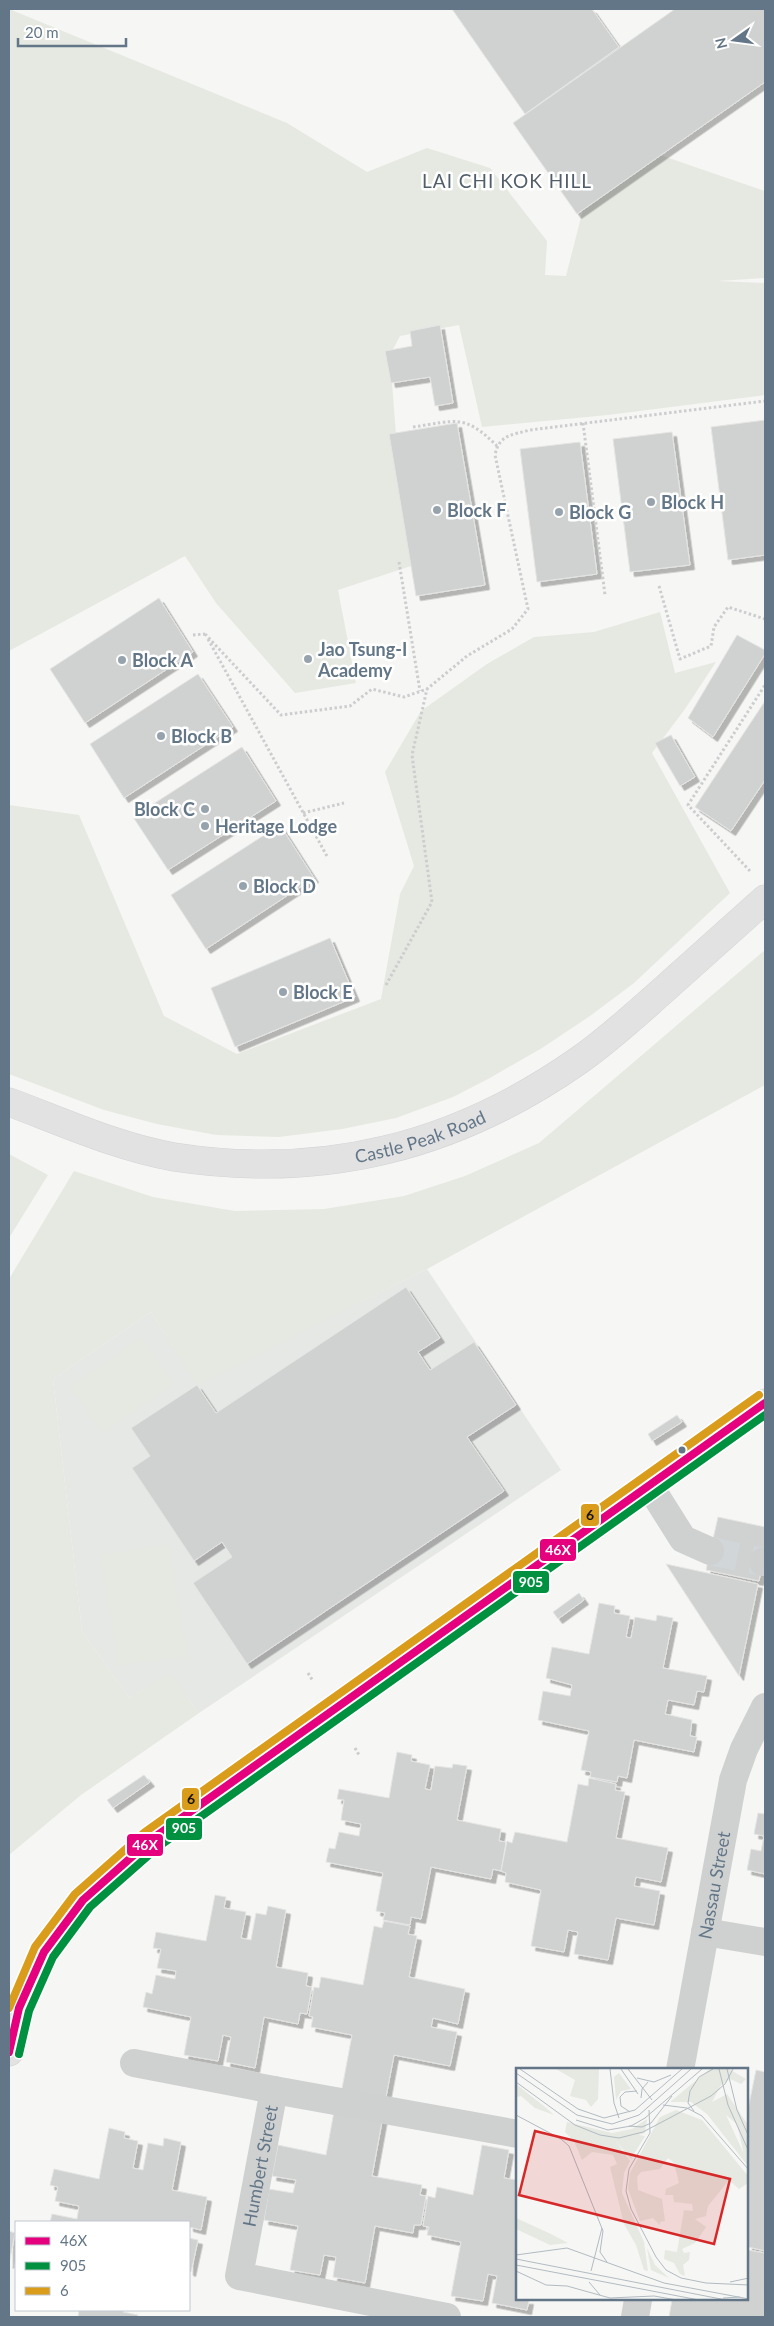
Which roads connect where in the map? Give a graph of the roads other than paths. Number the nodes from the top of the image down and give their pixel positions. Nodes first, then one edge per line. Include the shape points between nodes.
1 (765, 899) edge
2 (9, 1102) edge
3 (765, 1403) edge
4 (649, 1485) junction
5 (712, 1543) tunnel mouth
6 (763, 1720) edge
7 (705, 1932) junction
8 (765, 1942) edge
9 (9, 2052) edge
10 (134, 2063) dead end
11 (680, 2068) edge
12 (274, 2090) junction
13 (516, 2134) edge
14 (638, 2301) edge
15 (447, 2317) edge
16 (635, 2317) edge

1 - 2 main road, Castle Peak Road via 618,1030 544,1084 465,1124 384,1151 291,1165 174,1156 94,1135
3 - 4 main road
4 - 5 street via 683,1539
4 - 9 main road via 152,1839 83,1900 44,1952 19,2008
6 - 7 street, Nassau Street via 744,1749 733,1780
7 - 8 street
7 - 11 street, Nassau Street
10 - 12 street
12 - 13 street, Humbert Street
12 - 15 street, Humbert Street via 239,2276
14 - 16 street

